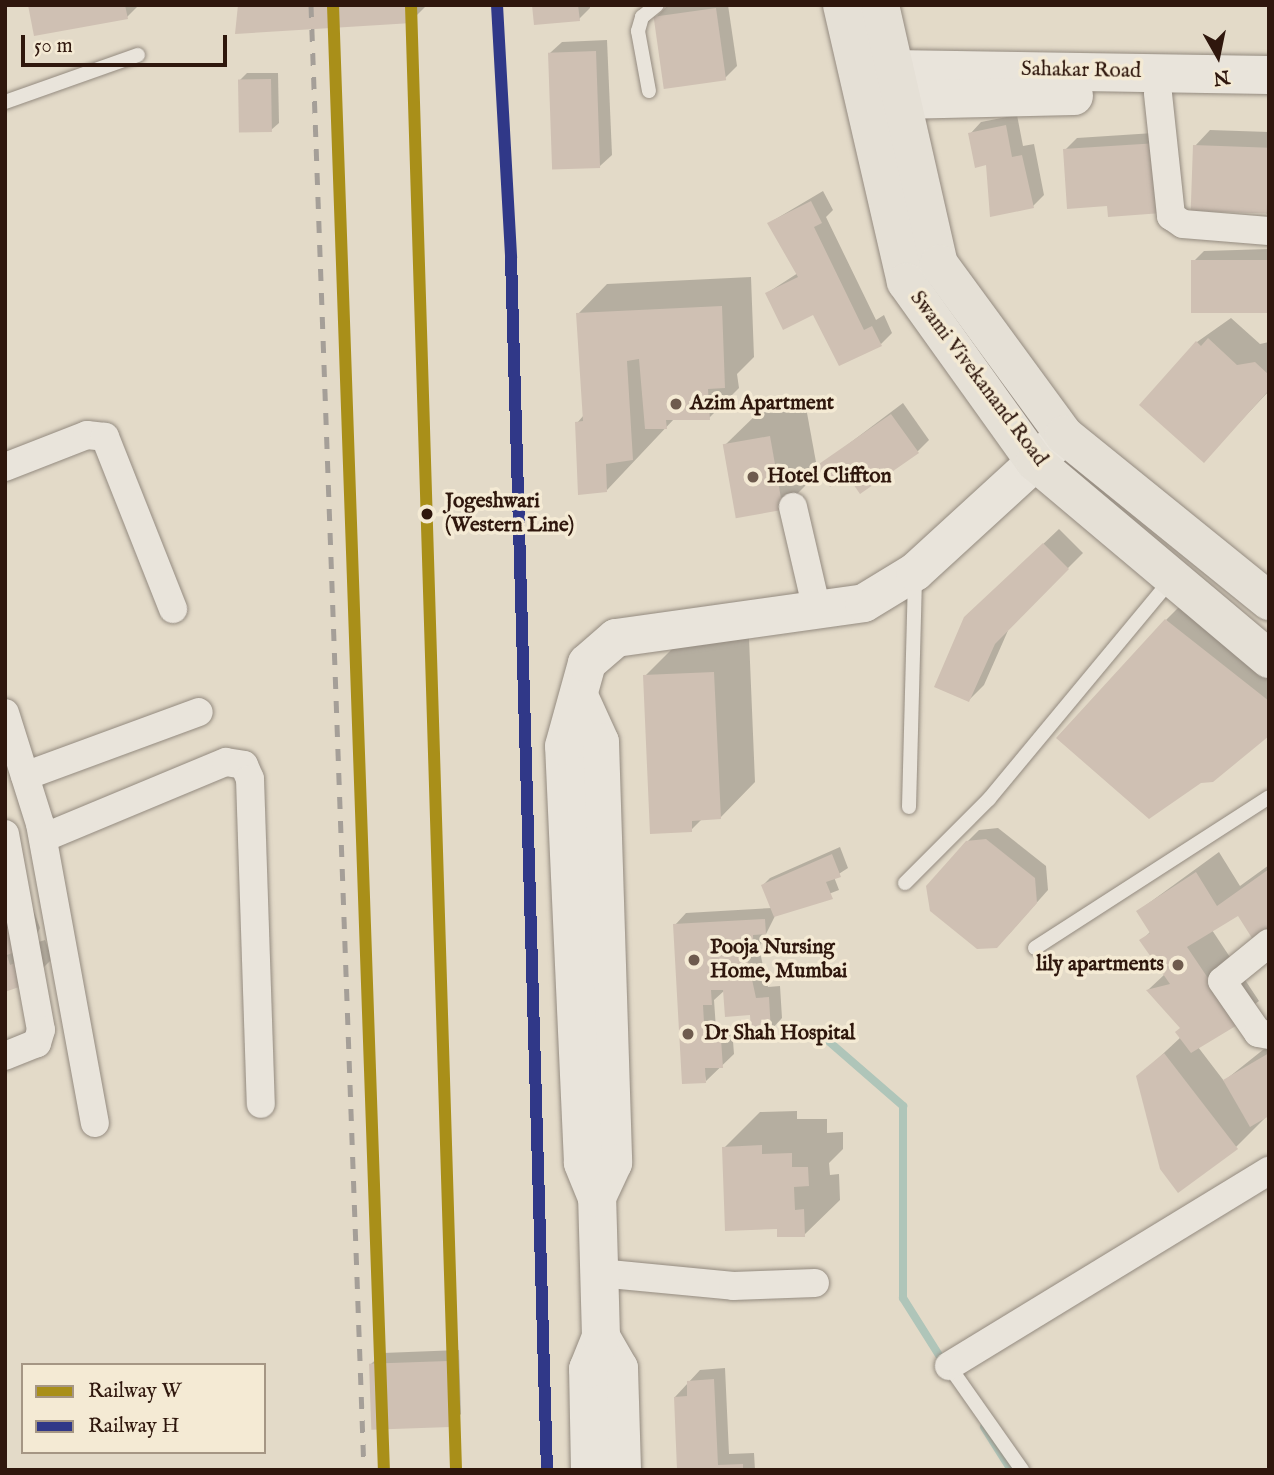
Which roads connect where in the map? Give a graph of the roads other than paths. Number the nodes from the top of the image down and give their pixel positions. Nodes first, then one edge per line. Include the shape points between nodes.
1 (657, 5) edge
2 (842, 5) edge
3 (880, 5) edge
4 (138, 55) dead end
5 (1269, 75) edge
6 (1158, 83) junction
7 (896, 85) junction
8 (649, 91) dead end
9 (1269, 95) edge
10 (5, 102) edge
11 (1269, 231) edge
12 (1064, 435) junction
13 (1035, 462) junction
14 (5, 467) edge
15 (793, 507) dead end
16 (915, 572) junction
17 (1173, 578) junction
18 (1269, 601) edge
19 (173, 609) dead end
20 (817, 610) junction
21 (1269, 659) edge
22 (199, 712) dead end
23 (5, 713) edge
24 (25, 776) junction
25 (1269, 797) edge
26 (909, 807) dead end
27 (5, 834) edge
28 (43, 838) junction
29 (905, 883) dead end
30 (1269, 943) edge
31 (1035, 948) dead end
32 (1269, 1035) edge
33 (5, 1056) edge
34 (261, 1104) dead end
35 (95, 1123) dead end
36 (1269, 1171) edge
37 (598, 1273) junction
38 (815, 1283) dead end
39 (949, 1367) joint
40 (606, 1455) edge
41 (1022, 1470) edge

1 - 8 lane via 642,17 638,31
2 - 13 main road, Swami Vivekanand Road via 906,282
3 - 7 main road, Swami Vivekanand Road
4 - 10 lane
5 - 6 street, Sahakar Road
6 - 7 street, Sahakar Road
6 - 9 street, Sahakar Road
6 - 11 street via 1171,216 1183,224
7 - 12 main road, Swami Vivekanand Road via 939,264
12 - 13 street
12 - 18 main road, Swami Vivekanand Road
13 - 16 street
13 - 17 main road, Swami Vivekanand Road
14 - 19 street via 87,435 105,437
15 - 20 street
16 - 20 street via 864,603
16 - 26 lane
17 - 21 main road, Swami Vivekanand Road
17 - 29 lane via 989,799
20 - 37 street via 615,638 587,663 565,746 589,898 595,1080 613,1163 597,1198
22 - 24 street
23 - 24 street
24 - 28 street
25 - 31 lane
27 - 33 street via 41,1030 37,1043
28 - 34 street via 226,762 244,765 250,779
28 - 35 street
30 - 32 street via 1223,981 1258,1033
36 - 39 street
37 - 38 street via 733,1286
37 - 40 street via 601,1337 619,1368
39 - 41 lane

